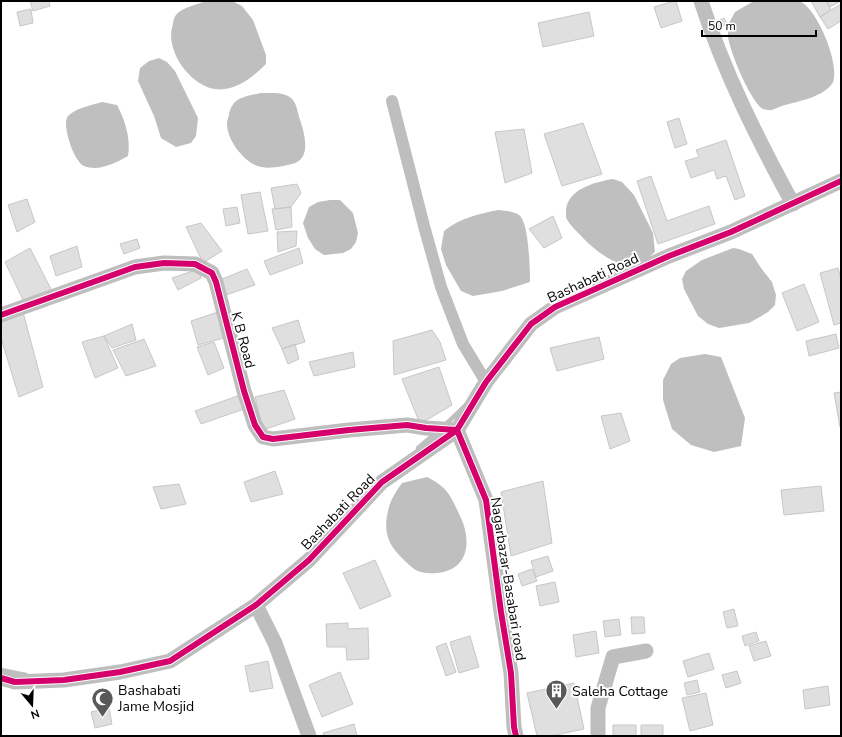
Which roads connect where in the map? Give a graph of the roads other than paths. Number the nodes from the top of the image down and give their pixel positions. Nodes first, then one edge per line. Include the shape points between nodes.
1 (700, 1) edge
2 (392, 101) dead end
3 (841, 181) edge
4 (793, 204) junction
5 (1, 315) edge
6 (486, 382) junction
7 (457, 430) junction
8 (256, 605) junction
9 (646, 652) dead end
10 (1, 678) edge
11 (309, 736) edge
12 (516, 736) edge
13 (598, 736) edge

1 - 4 street via 712,36 754,130
2 - 6 street via 441,287 463,344
3 - 4 street, Bashabati Road
4 - 6 street, Bashabati Road via 554,307 531,324
5 - 7 street, K B Road via 135,267 195,264 212,273 216,282 244,391 255,425 263,437 273,439 407,425
6 - 7 street, Bashabati Road
7 - 8 street, Bashabati Road via 382,482 309,560
7 - 12 street, Nagarbazar-Basabari road via 486,500 511,672
8 - 10 street, Bashabati Road via 170,661 120,672 64,680 15,682
8 - 11 street via 276,643
9 - 13 street via 614,657 598,708

